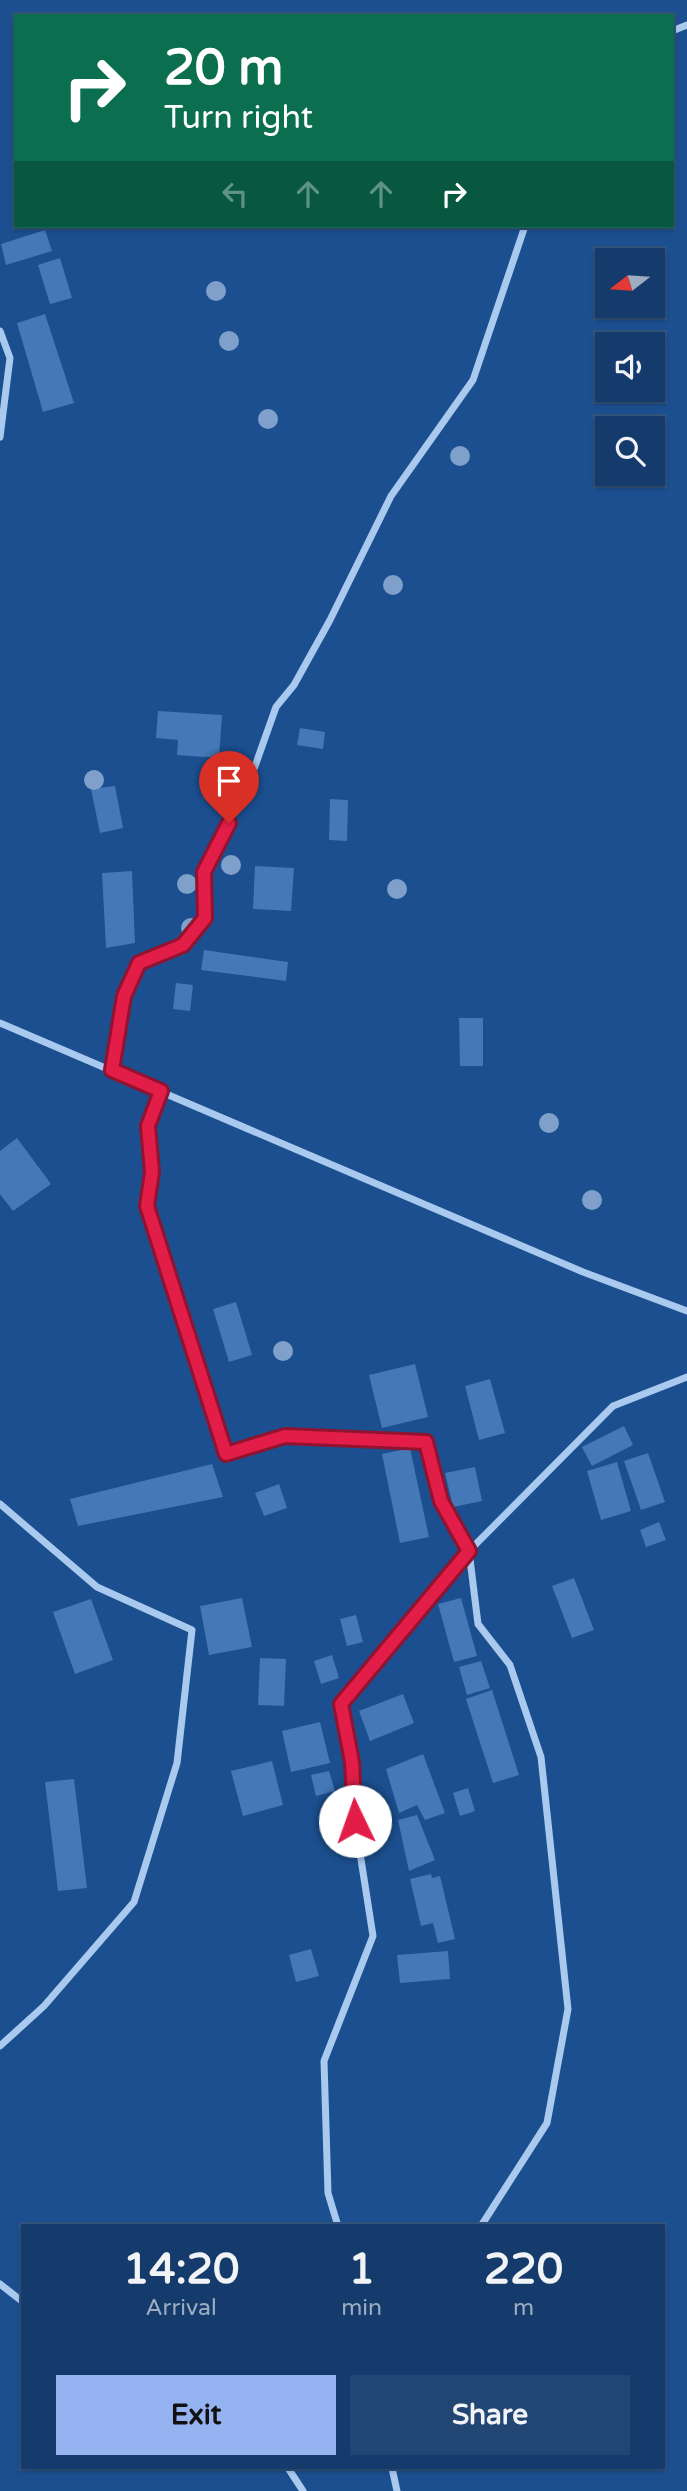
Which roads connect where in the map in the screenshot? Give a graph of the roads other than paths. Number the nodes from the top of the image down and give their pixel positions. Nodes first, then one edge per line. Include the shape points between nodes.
1 (524, 228) edge
2 (0, 331) edge
3 (0, 438) edge
4 (0, 1023) edge
5 (112, 1070) junction
6 (161, 1091) junction
7 (687, 1311) edge
8 (687, 1377) edge
9 (0, 1504) edge
10 (469, 1551) junction
11 (0, 2046) edge
12 (337, 2224) edge
13 (482, 2224) edge
14 (0, 2284) edge
15 (21, 2300) edge
16 (289, 2469) edge
17 (392, 2469) edge
18 (303, 2491) edge
19 (397, 2491) edge

1 - 5 street via 473,380 391,496 330,620 294,685 276,707 254,769 204,872 205,918 183,945 139,963 124,996
2 - 3 street via 10,358
4 - 5 street
5 - 6 street
6 - 7 street via 583,1272
6 - 10 street via 148,1126 152,1172 147,1206 226,1454 285,1436 426,1442 441,1501
8 - 10 street via 612,1406
9 - 11 street via 97,1587 192,1630 177,1763 134,1902 44,2007
10 - 12 street via 341,1704 373,1937 324,2060 328,2193
10 - 13 street via 478,1624 510,1665 541,1757 568,2009 547,2123
14 - 15 street
16 - 18 street
17 - 19 street

